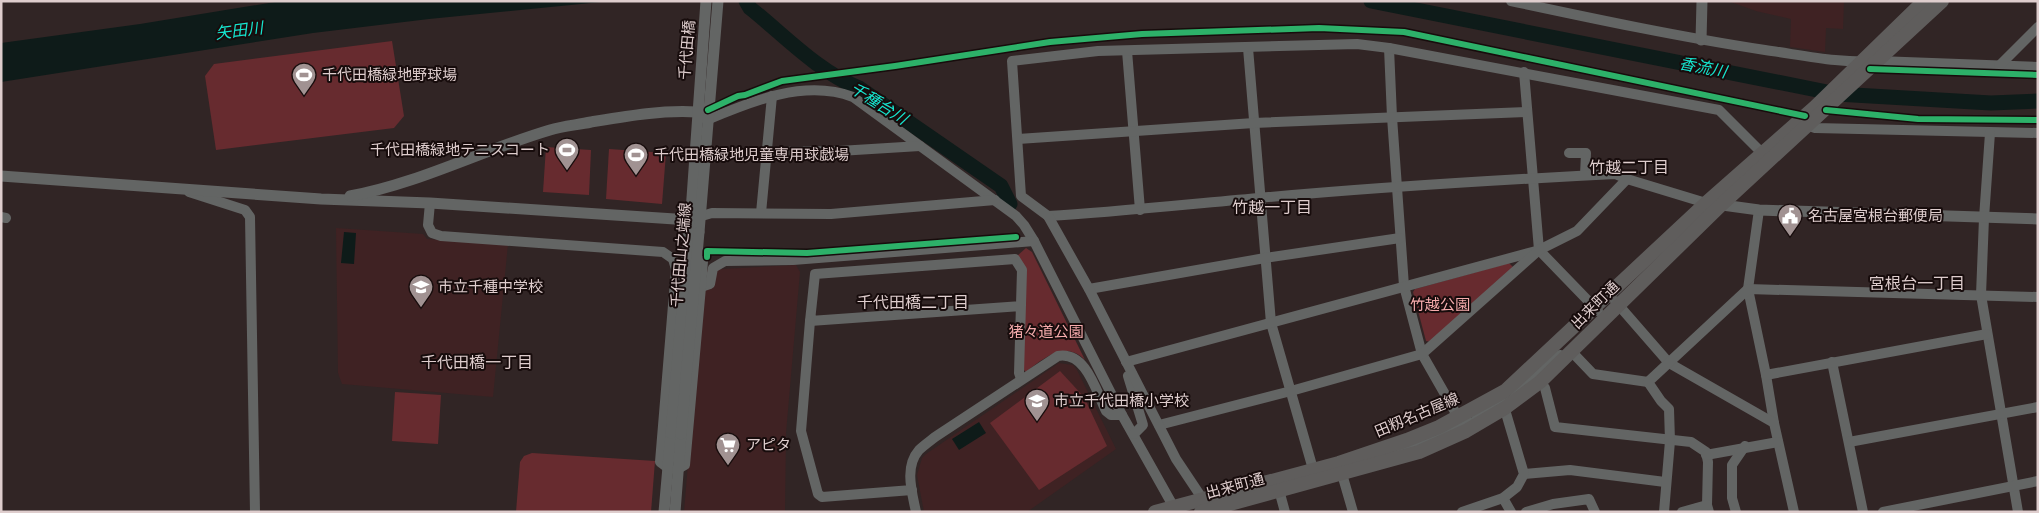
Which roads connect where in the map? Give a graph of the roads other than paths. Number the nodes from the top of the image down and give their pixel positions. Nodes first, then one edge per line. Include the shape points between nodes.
1 (706, 1) edge
2 (718, 1) edge
3 (1511, 1) edge
4 (1702, 1) edge
5 (1926, 1) edge
6 (1942, 1) edge
7 (2038, 27) edge
8 (1701, 40) junction
9 (1248, 48) junction
10 (1389, 48) junction
11 (1127, 51) junction
12 (1878, 62) junction
13 (1999, 66) junction
14 (2038, 67) edge
15 (1861, 68) junction
16 (1524, 72) junction
17 (772, 96) junction
18 (698, 107) junction
19 (1527, 112) junction
20 (1392, 117) junction
21 (708, 120) junction
22 (1254, 123) junction
23 (1809, 126) junction
24 (1135, 131) junction
25 (1990, 133) junction
26 (2038, 133) edge
27 (1018, 139) junction
28 (920, 146) junction
29 (768, 152) junction
30 (1568, 153) dead end
31 (1762, 153) junction
32 (1585, 175) junction
33 (1, 176) edge
34 (1532, 178) junction
35 (1627, 179) junction
36 (1396, 187) junction
37 (181, 189) junction
38 (383, 189) junction
39 (1260, 198) junction
40 (321, 199) junction
41 (995, 200) junction
42 (383, 202) junction
43 (430, 203) junction
44 (1706, 203) junction
45 (1721, 205) junction
46 (1140, 210) junction
47 (1759, 210) junction
48 (761, 213) junction
49 (1048, 216) junction
50 (695, 218) junction
51 (1984, 218) junction
52 (2038, 219) edge
53 (1400, 238) junction
54 (1034, 241) junction
55 (1539, 250) junction
56 (1265, 258) junction
57 (673, 259) junction
58 (1404, 286) junction
59 (702, 287) junction
60 (1089, 289) junction
61 (1748, 289) junction
62 (1981, 295) junction
63 (2038, 298) edge
64 (1614, 300) junction
65 (1021, 306) junction
66 (1600, 313) junction
67 (810, 321) junction
68 (1270, 322) junction
69 (1592, 330) junction
70 (1987, 334) junction
71 (1571, 351) junction
72 (1422, 354) junction
73 (1126, 362) junction
74 (1832, 362) junction
75 (1669, 363) junction
76 (1132, 373) junction
77 (1766, 375) junction
78 (1021, 379) junction
79 (1540, 382) junction
80 (1648, 382) junction
81 (1291, 391) junction
82 (1502, 398) junction
83 (2038, 407) edge
84 (2001, 414) junction
85 (1118, 415) junction
86 (1774, 423) junction
87 (1463, 424) junction
88 (1159, 426) junction
89 (1134, 434) junction
90 (1670, 440) junction
91 (1778, 442) junction
92 (1849, 442) junction
93 (1745, 446) junction
94 (1706, 455) junction
95 (673, 469) junction
96 (1313, 469) junction
97 (1340, 469) junction
98 (1524, 474) junction
99 (2038, 481) edge
100 (1665, 482) junction
101 (2014, 486) junction
102 (912, 490) junction
103 (1279, 490) junction
104 (1503, 498) junction
105 (1202, 505) edge
106 (1708, 508) edge
107 (1175, 509) edge
108 (255, 512) edge
109 (664, 512) edge
110 (675, 512) edge
111 (916, 512) edge
112 (1155, 512) edge
113 (1285, 512) edge
114 (1353, 512) edge
115 (1462, 512) edge
116 (1510, 512) edge
117 (1526, 512) edge
118 (1595, 512) edge
119 (1664, 512) edge
120 (1682, 512) edge
121 (1736, 512) edge
122 (1794, 512) edge
123 (1864, 512) edge
124 (1883, 512) edge
125 (2018, 512) edge

1 - 18 street, 千代田橋
2 - 21 street, 千代田山之端線
3 - 8 street
4 - 8 street
5 - 15 main road, 出来町通
6 - 12 main road, 出来町通
7 - 13 street
8 - 15 street
9 - 10 street via 1357,44
9 - 11 street
9 - 22 street
10 - 16 street
10 - 20 street
11 - 24 street
11 - 27 street via 1098,51 1012,61
12 - 13 street
12 - 15 main road, 出来町通
13 - 14 street
15 - 23 main road, 出来町通
15 - 31 main road, 出来町通
16 - 19 street
16 - 31 street via 1719,110
17 - 21 street
17 - 28 street via 818,90 842,93 853,97
17 - 29 street
18 - 21 street
18 - 38 street via 642,113 550,130
18 - 50 street, 千代田山之端線
19 - 20 street
19 - 34 street
20 - 22 street
20 - 36 street
21 - 50 street, 千代田山之端線
22 - 24 street
22 - 39 street
23 - 25 street
23 - 45 main road, 出来町通
24 - 27 street
24 - 46 street
25 - 26 street
25 - 51 street
27 - 49 street via 1021,196
28 - 29 street
28 - 41 street
29 - 48 street
30 - 32 street via 1586,153
31 - 44 main road, 出来町通
32 - 34 street
32 - 35 street via 1615,174
33 - 37 street
34 - 36 street
34 - 55 street
35 - 44 street
35 - 55 street via 1577,231
36 - 39 street
36 - 53 street
37 - 40 street
37 - 108 street via 244,210 250,217
38 - 40 street
38 - 42 street via 378,196
39 - 46 street
39 - 56 street
40 - 42 street
41 - 48 street via 831,214
41 - 54 street via 1020,221
42 - 43 street
43 - 50 street
43 - 57 street via 428,225 432,233 441,236 663,252
44 - 45 street
44 - 64 main road, 出来町通
45 - 47 street
45 - 64 main road, 出来町通
46 - 49 street
47 - 51 street
47 - 61 street
48 - 50 street via 712,213
49 - 60 street
50 - 95 street, 千代田山之端線, bridge
51 - 52 street
51 - 62 street
53 - 56 street
53 - 58 street
54 - 59 street via 793,260 725,261 713,268 710,284
54 - 85 street
55 - 58 street
55 - 66 street
55 - 72 street
56 - 60 street
56 - 68 street
57 - 59 street via 703,261
57 - 95 street via 676,269 660,462
58 - 68 street
58 - 72 street
59 - 95 street via 685,465
60 - 73 street
61 - 62 street
61 - 75 street
61 - 77 street
62 - 63 street
62 - 70 street
64 - 66 main road, 出来町通
64 - 75 street
65 - 67 street
65 - 67 street via 1022,270 1015,259 815,274
65 - 78 street
66 - 69 main road, 出来町通
66 - 82 main road, 出来町通
67 - 102 street via 801,432 818,494 822,497
68 - 73 street
68 - 81 street
69 - 71 main road, 出来町通
69 - 82 street
70 - 74 street
70 - 84 street
71 - 79 main road, 出来町通
71 - 80 street via 1593,374
72 - 81 street
72 - 87 street
73 - 76 street
74 - 77 street
74 - 92 street
75 - 80 street
75 - 86 street
76 - 88 street
76 - 89 street via 1128,376 1143,425
77 - 86 street
78 - 85 street via 1058,356 1072,356 1084,368 1106,411
78 - 102 street via 919,450 911,465
79 - 82 main road, 出来町通
79 - 90 street via 1545,388 1555,427
80 - 90 street via 1669,409
81 - 88 street
81 - 96 street
82 - 87 main road, 田籾名古屋線
82 - 98 street
83 - 84 street
84 - 92 street
84 - 101 street
85 - 89 street
86 - 91 street
87 - 97 main road, 田籾名古屋線 via 1407,440
87 - 97 main road, 出来町通 via 1419,452
88 - 105 street
89 - 107 street
90 - 94 street via 1691,442
90 - 100 street
91 - 93 street
91 - 122 street
92 - 123 street
93 - 94 street
93 - 121 street via 1732,465 1732,498
94 - 106 street
95 - 109 street, 千代田山之端線
95 - 110 street, 千代田山之端線
96 - 97 main road, 出来町通
96 - 105 main road, 出来町通
97 - 103 main road, 出来町通
97 - 114 street
98 - 100 street via 1570,470
98 - 104 street via 1517,487
99 - 101 street
100 - 119 street
101 - 124 street
101 - 125 street
102 - 111 street
103 - 105 main road, 出来町通
103 - 113 street
104 - 115 street
104 - 116 street
105 - 107 main road, 出来町通
106 - 120 street
107 - 112 main road, 出来町通
117 - 118 street via 1589,499

